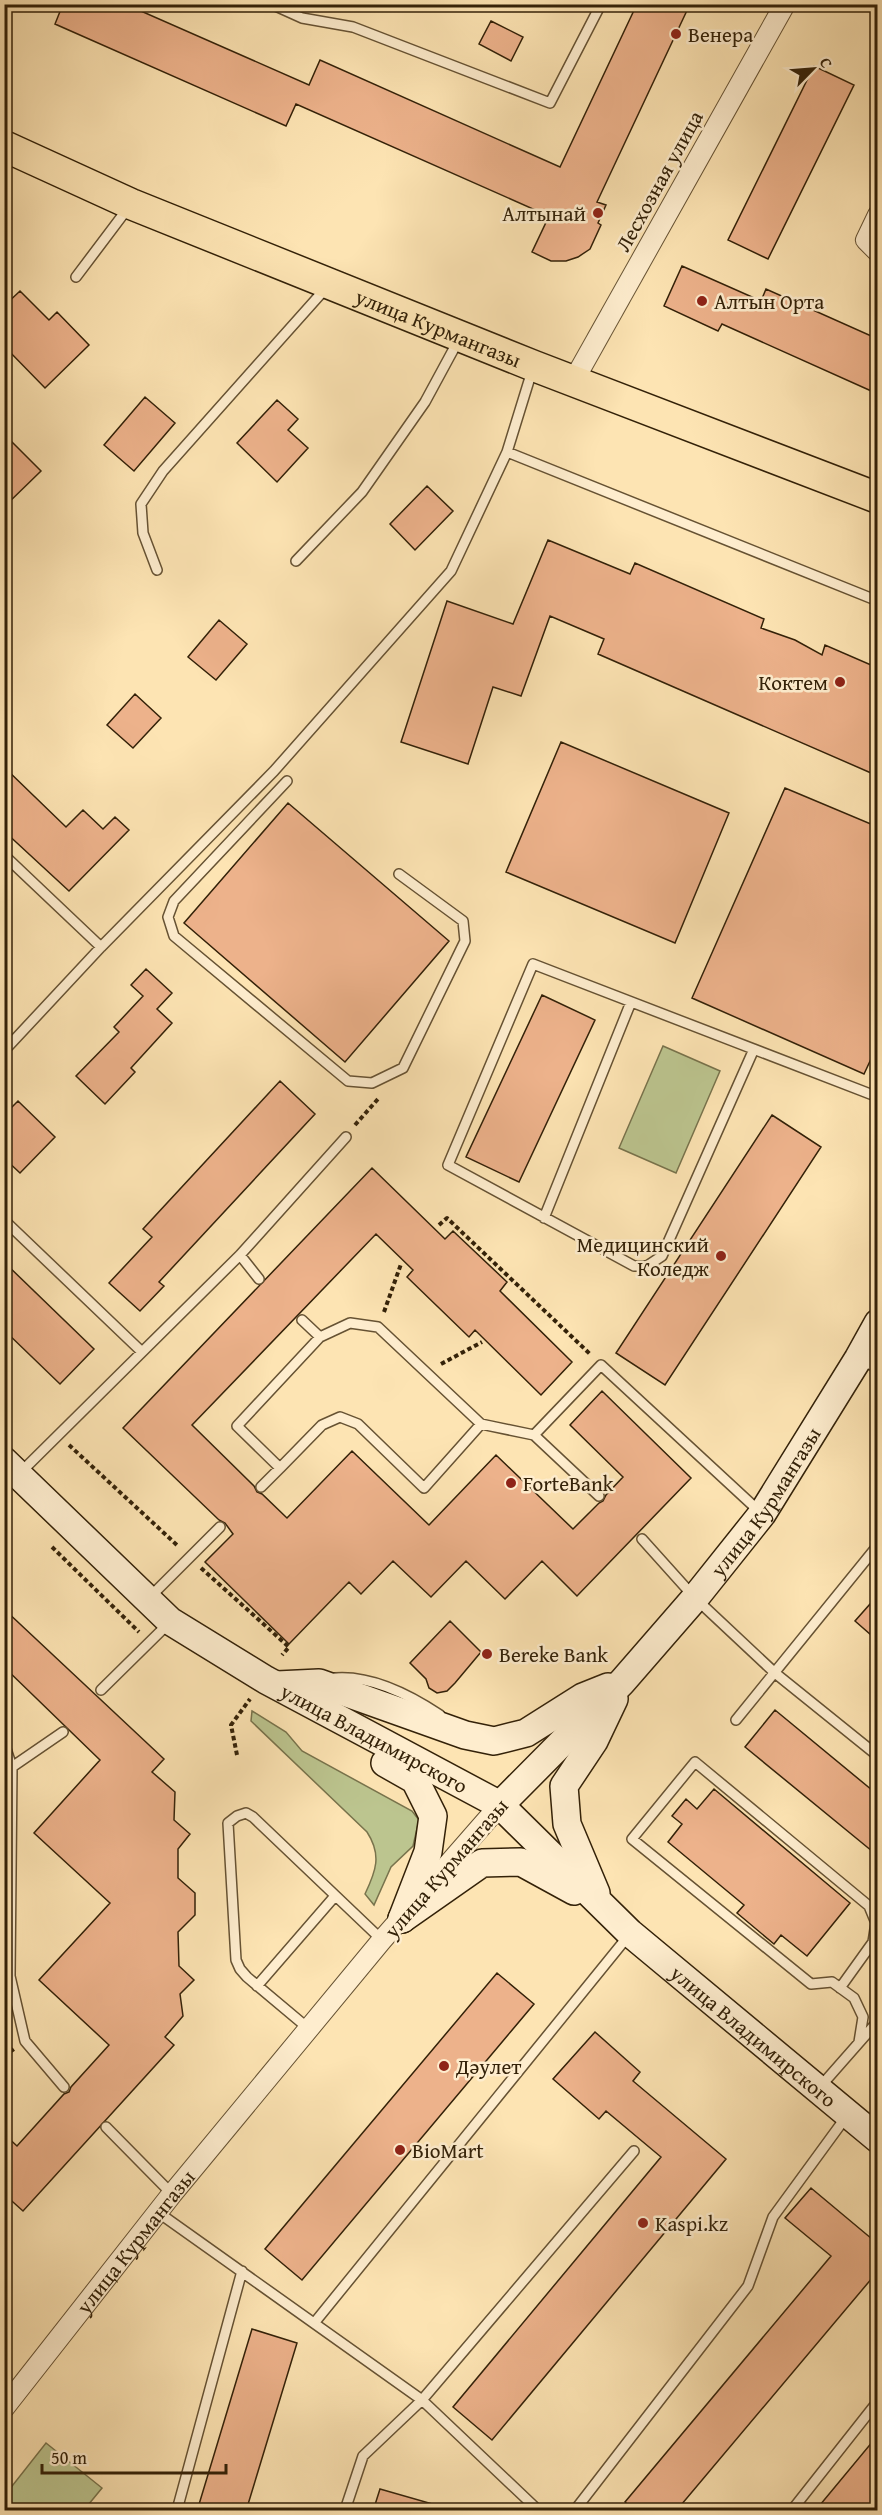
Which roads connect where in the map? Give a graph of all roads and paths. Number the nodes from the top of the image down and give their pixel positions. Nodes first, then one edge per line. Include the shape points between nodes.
1 (271, 4) edge
2 (601, 4) edge
3 (778, 6) edge
4 (4, 146) edge
5 (131, 204) junction
6 (878, 215) edge
7 (878, 252) edge
8 (76, 277) dead end
9 (329, 284) junction
10 (461, 336) junction
11 (534, 366) junction
12 (574, 380) junction
13 (507, 452) junction
14 (878, 498) edge
15 (296, 561) dead end
16 (157, 570) dead end
17 (878, 601) edge
18 (287, 781) dead end
19 (4, 855) edge
20 (399, 874) dead end
21 (101, 947) junction
22 (632, 1002) junction
23 (754, 1049) junction
24 (4, 1051) edge
25 (403, 1068) junction
26 (878, 1096) edge
27 (346, 1137) joint
28 (544, 1218) junction
29 (4, 1220) edge
30 (439, 1225) dead end
31 (240, 1255) junction
32 (401, 1264) dead end
33 (259, 1279) dead end
34 (302, 1320) dead end
35 (878, 1323) edge
36 (378, 1327) junction
37 (320, 1337) junction
38 (482, 1342) dead end
39 (142, 1352) junction
40 (868, 1364) edge
41 (601, 1365) junction
42 (426, 1373) junction
43 (481, 1424) junction
44 (534, 1435) junction
45 (11, 1468) edge
46 (280, 1468) junction
47 (261, 1487) dead end
48 (599, 1496) dead end
49 (762, 1514) junction
50 (220, 1527) dead end
51 (642, 1539) dead end
52 (878, 1545) edge
53 (148, 1599) junction
54 (695, 1599) junction
55 (170, 1621) junction
56 (775, 1673) junction
57 (622, 1682) junction
58 (275, 1685) junction
59 (101, 1690) dead end
60 (251, 1699) dead end
61 (736, 1720) dead end
62 (63, 1732) dead end
63 (4, 1743) edge
64 (237, 1755) dead end
65 (878, 1756) edge
66 (12, 1767) junction
67 (500, 1805) junction
68 (335, 1896) junction
69 (601, 1905) junction
70 (402, 1919) junction
71 (877, 1923) edge
72 (630, 1934) junction
73 (382, 1940) junction
74 (7, 1976) edge
75 (258, 1986) junction
76 (840, 1988) junction
77 (878, 2021) edge
78 (309, 2029) junction
79 (859, 2042) junction
80 (64, 2087) dead end
81 (818, 2090) junction
82 (847, 2114) junction
83 (106, 2127) dead end
84 (878, 2139) edge
85 (634, 2151) dead end
86 (172, 2194) junction
87 (159, 2213) junction
88 (242, 2271) junction
89 (315, 2322) junction
90 (422, 2400) junction
91 (878, 2401) edge
92 (4, 2408) edge
93 (177, 2511) edge
94 (345, 2511) edge
95 (538, 2511) edge
96 (575, 2511) edge
97 (792, 2511) edge

1 - 2 lane via 302,18 353,27 550,103
3 - 12 street, Лесхозная улица
4 - 5 main road, улица Курмангазы
5 - 8 lane
5 - 9 main road, улица Курмангазы
6 - 7 street via 867,240
9 - 10 main road, улица Курмангазы
9 - 16 lane via 163,471 141,504 143,533
10 - 11 main road, улица Курмангазы
10 - 15 lane via 425,402 362,492
11 - 12 main road, улица Курмангазы
11 - 13 lane
12 - 14 main road, улица Курмангазы
13 - 17 lane
13 - 21 lane via 451,571 274,771
18 - 25 lane via 174,901 168,917 174,936 348,1081 372,1083
19 - 21 lane
20 - 25 lane via 463,921 465,941
21 - 24 lane
22 - 23 lane
22 - 28 lane
22 - 28 lane via 533,964 448,1166
23 - 26 lane
23 - 28 lane via 662,1256 647,1266 634,1266
25 - 27 path
27 - 31 lane
29 - 39 lane
30 - 41 path via 447,1218
31 - 33 lane
31 - 39 lane
32 - 36 path
34 - 37 lane
35 - 40 street, улица Курмангазы
36 - 37 lane via 350,1323
36 - 42 lane
37 - 46 lane via 237,1426
38 - 42 path
39 - 45 lane
40 - 49 street, улица Курмангазы
41 - 44 lane
41 - 49 lane
42 - 43 lane
43 - 44 lane
43 - 46 lane via 424,1488 358,1424 340,1417 322,1425
44 - 48 lane
45 - 53 street, улица Владимирского
46 - 47 lane
49 - 54 street, улица Курмангазы
50 - 53 lane
51 - 54 lane
52 - 56 lane
53 - 55 street, улица Владимирского
54 - 56 lane
54 - 57 street, улица Курмангазы
55 - 58 street, улица Владимирского
55 - 59 lane
56 - 61 lane
56 - 65 lane
57 - 58 street via 583,1697 526,1733 494,1741 465,1735 319,1683
57 - 67 street, улица Курмангазы
57 - 69 street via 594,1741 564,1786 567,1824
58 - 67 street, улица Владимирского
58 - 70 street via 303,1715 415,1780 434,1816 428,1852
60 - 64 path via 231,1725
62 - 66 lane
63 - 66 lane
66 - 74 lane
67 - 69 street, улица Владимирского
67 - 70 street, улица Курмангазы
68 - 73 lane
68 - 75 lane
68 - 75 lane via 254,1817 246,1813 228,1823 236,1960
69 - 70 street via 521,1862 482,1863
69 - 72 street, улица Владимирского
70 - 73 street, улица Курмангазы
71 - 76 lane via 873,1942
71 - 76 lane via 869,1906 695,1762 632,1839 811,1984 832,1982
72 - 81 street, улица Владимирского
72 - 89 lane
73 - 78 street, улица Курмангазы
74 - 80 lane via 25,2041
75 - 78 lane
76 - 79 lane via 854,1998 863,2017
77 - 79 lane
78 - 86 street, улица Курмангазы
79 - 81 lane
81 - 82 street, улица Владимирского
82 - 84 street, улица Владимирского
82 - 96 lane via 774,2217 748,2286
83 - 86 lane
85 - 90 lane
86 - 87 street, улица Курмангазы
87 - 88 lane
87 - 92 street, улица Курмангазы
88 - 89 lane
88 - 93 lane
89 - 90 lane
90 - 94 lane via 363,2456
90 - 95 lane
91 - 97 lane

